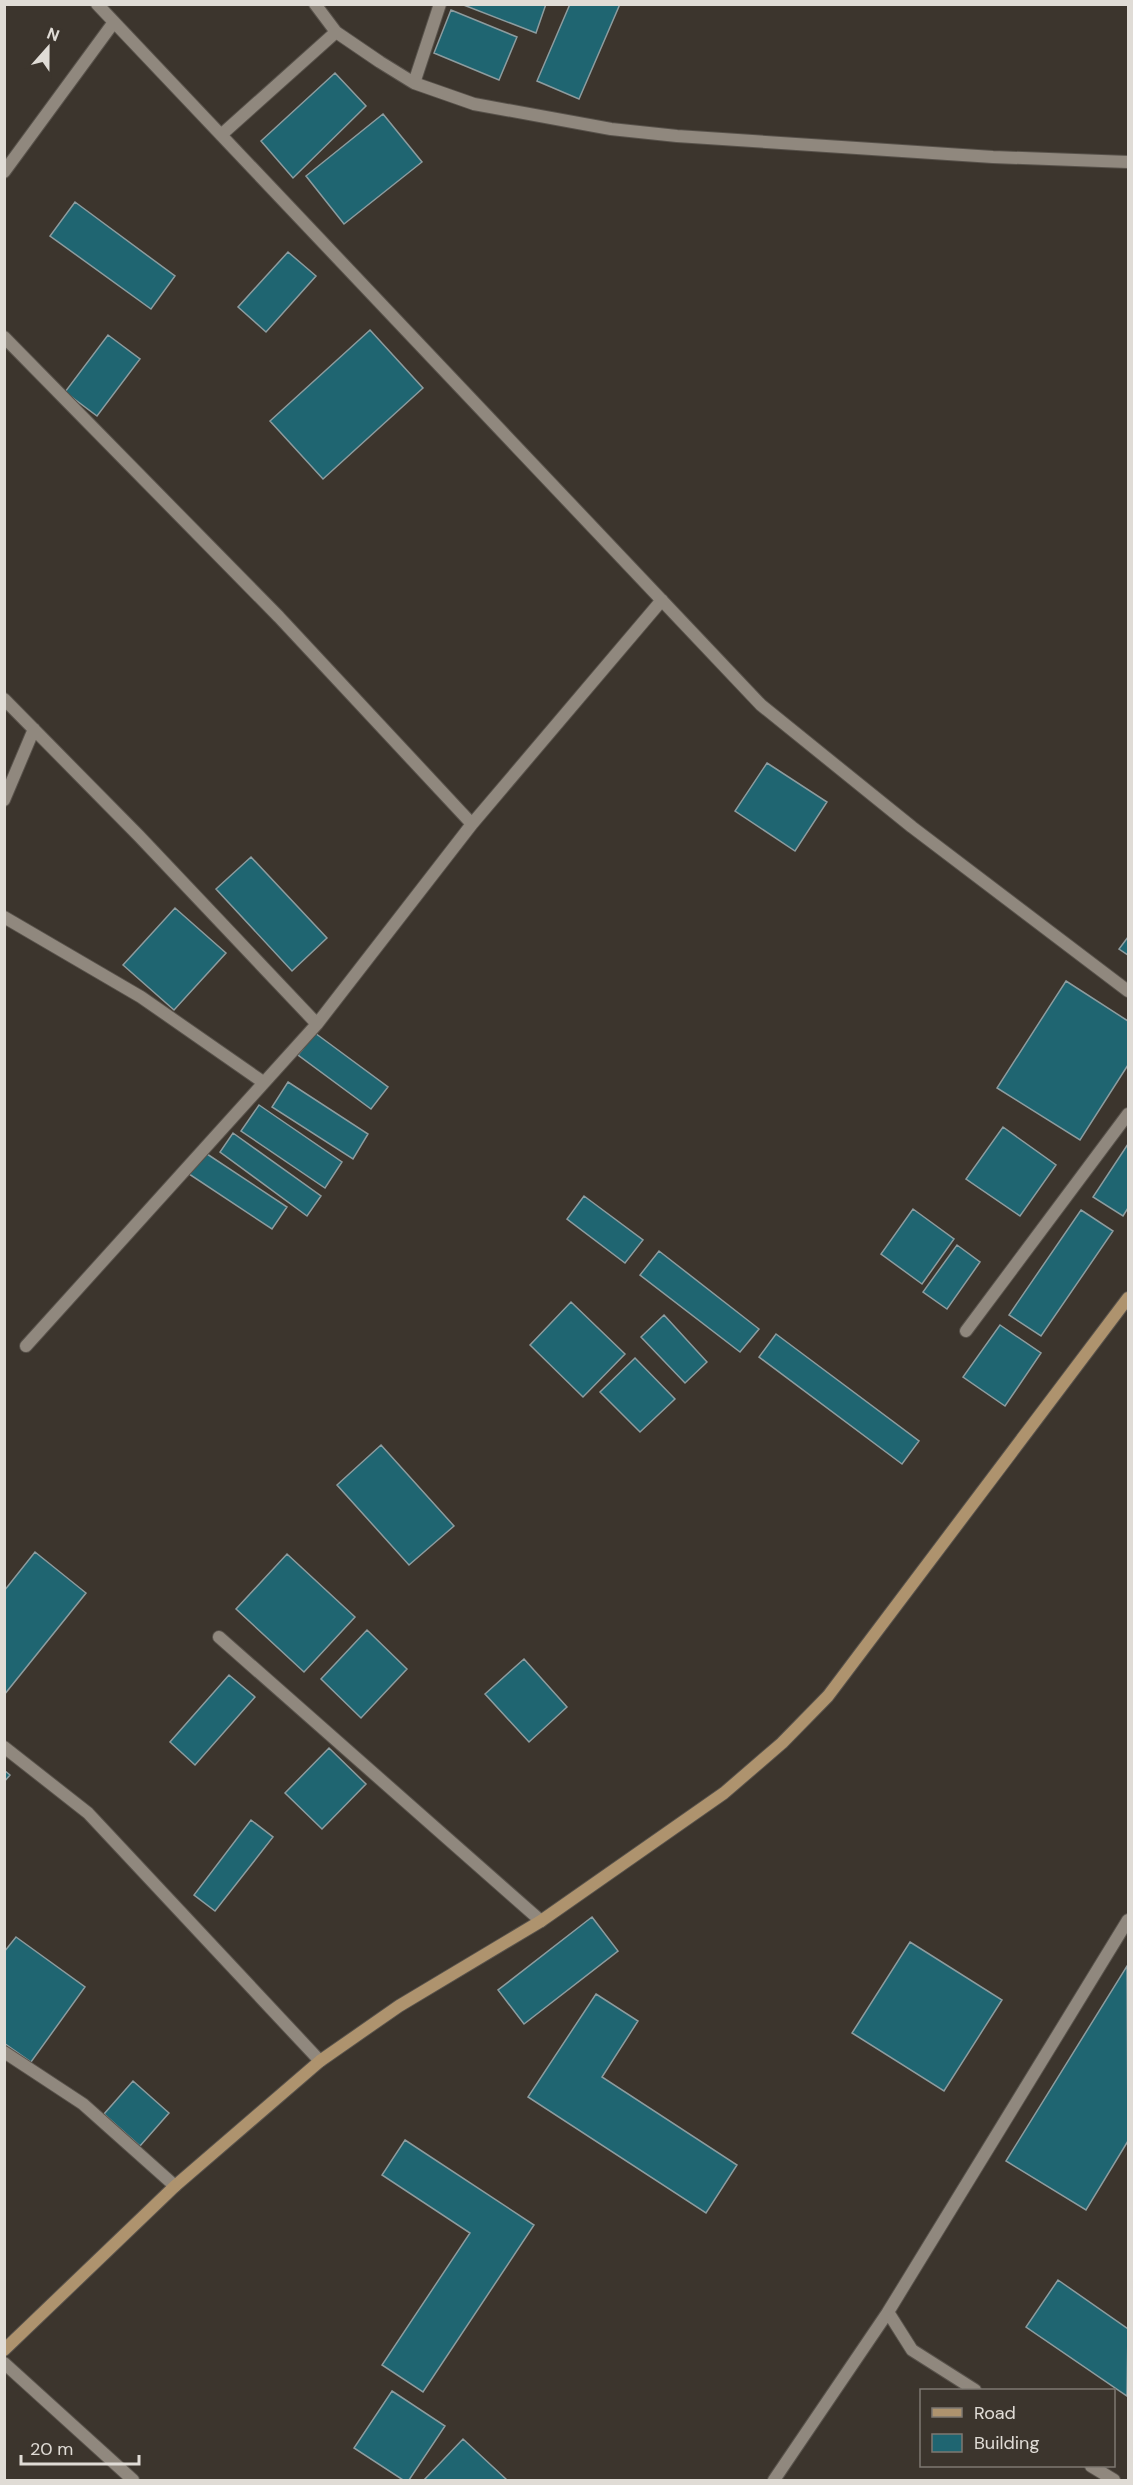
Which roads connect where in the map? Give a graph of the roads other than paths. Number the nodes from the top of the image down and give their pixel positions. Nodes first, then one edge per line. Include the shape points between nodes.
1 (97, 4) edge
2 (315, 4) edge
3 (440, 4) edge
4 (114, 22) junction
5 (336, 32) junction
6 (414, 83) junction
7 (221, 135) junction
8 (1128, 162) edge
9 (4, 172) edge
10 (4, 337) edge
11 (662, 600) junction
12 (4, 699) edge
13 (34, 729) junction
14 (4, 800) edge
15 (472, 824) junction
16 (4, 917) edge
17 (1128, 991) edge
18 (316, 1024) junction
19 (263, 1082) junction
20 (1128, 1114) edge
21 (1128, 1298) edge
22 (966, 1331) dead end
23 (26, 1346) dead end
24 (219, 1637) dead end
25 (4, 1747) edge
26 (1128, 1920) edge
27 (541, 1921) junction
28 (4, 2052) edge
29 (320, 2061) junction
30 (175, 2186) junction
31 (888, 2312) junction
32 (4, 2350) edge
33 (4, 2363) edge
34 (972, 2389) edge
35 (1092, 2467) edge
36 (1105, 2478) edge
37 (133, 2481) edge
38 (774, 2481) edge

1 - 4 street
2 - 5 street
3 - 6 street
4 - 7 street
4 - 9 street
5 - 6 street
5 - 7 street
6 - 8 street via 474,104 611,129 993,157
7 - 11 street
10 - 15 street via 279,617
11 - 15 street
11 - 17 street via 761,705 912,827
12 - 13 street
13 - 14 street
13 - 18 street
15 - 18 street
16 - 19 street via 141,998
18 - 19 street
19 - 23 street
20 - 22 street
21 - 27 street via 828,1696 724,1793
24 - 27 street
25 - 29 street via 88,1813
26 - 31 street
27 - 29 street via 399,2006
28 - 30 street via 83,2104
29 - 30 street
30 - 32 street
31 - 34 street via 912,2350
31 - 38 street
33 - 37 street
35 - 36 street

